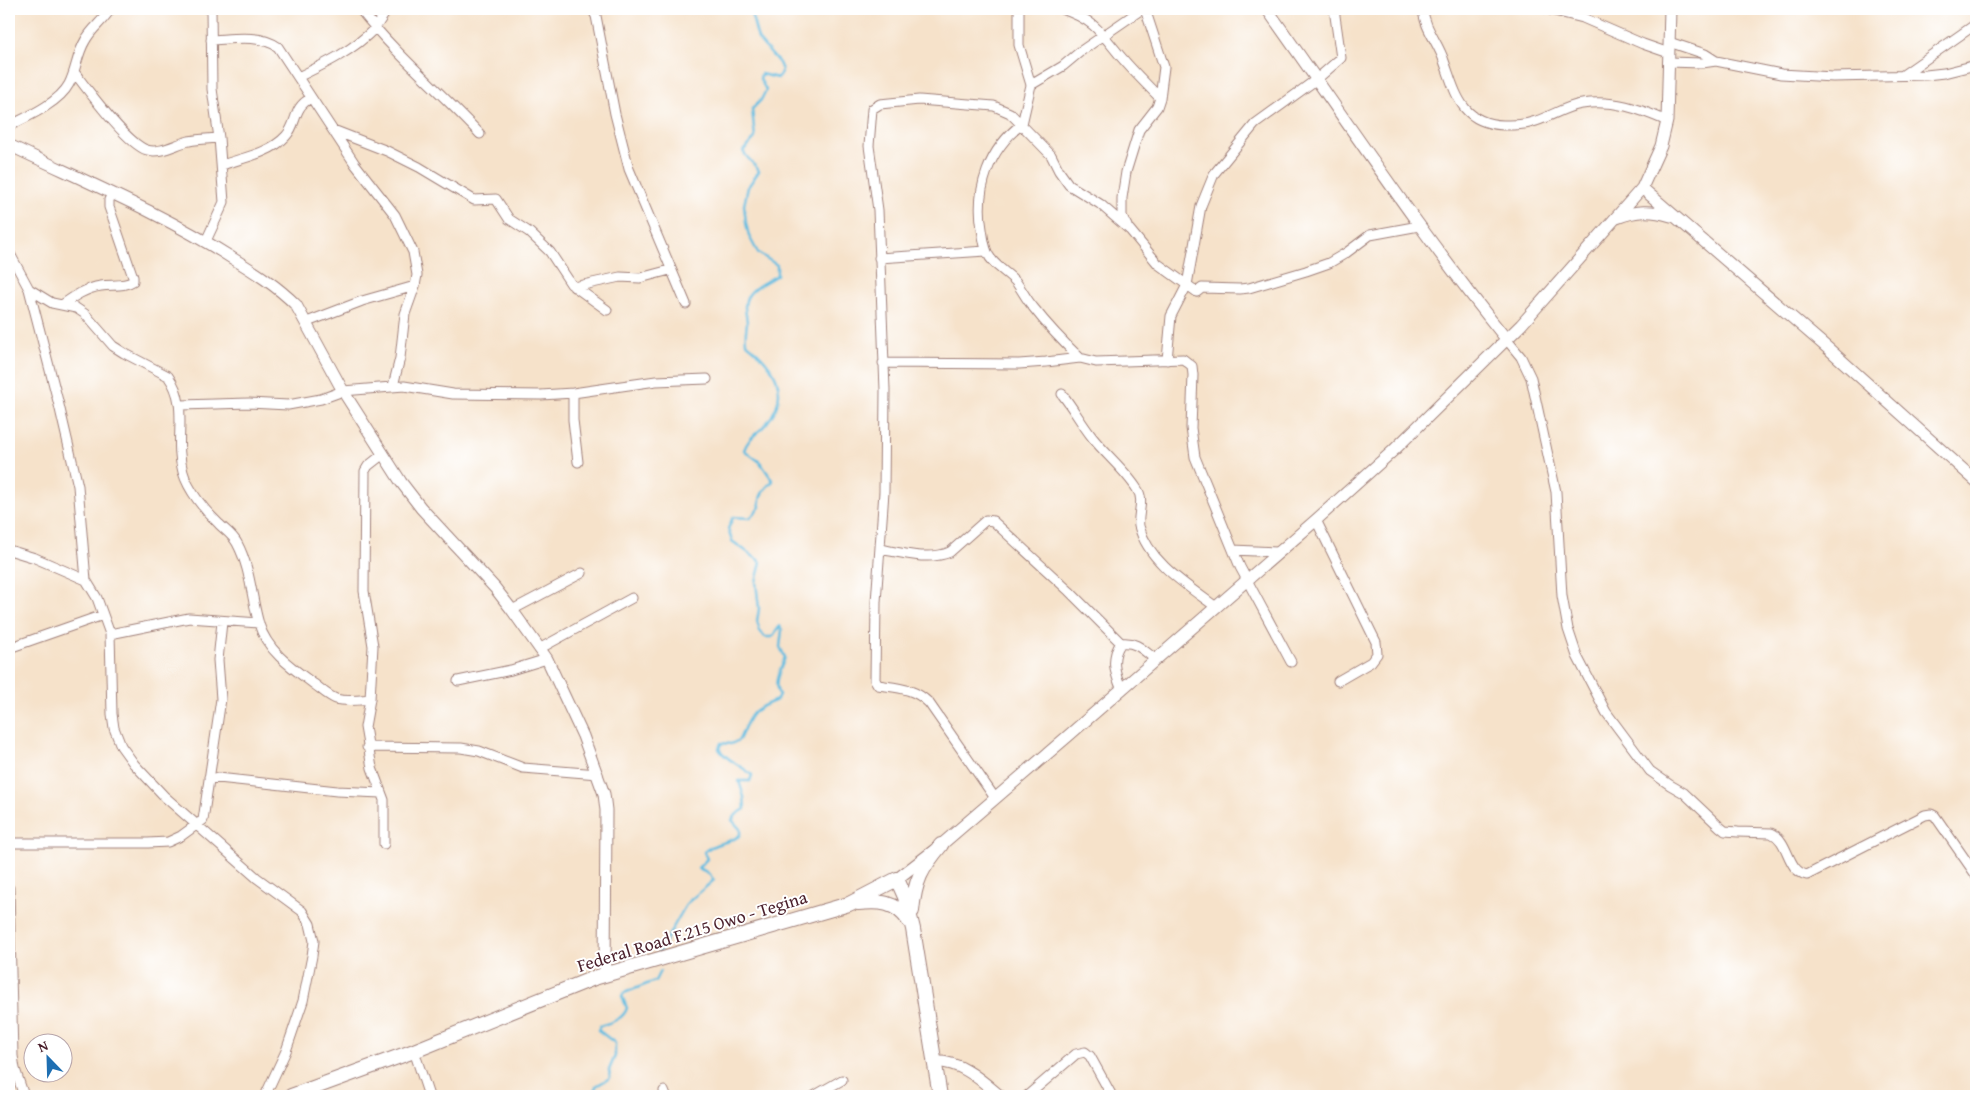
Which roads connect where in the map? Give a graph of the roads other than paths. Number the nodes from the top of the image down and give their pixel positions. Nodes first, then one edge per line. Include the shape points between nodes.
1 (108, 9) edge
2 (211, 9) edge
3 (360, 9) edge
4 (388, 9) edge
5 (592, 9) edge
6 (1019, 9) edge
7 (1062, 9) edge
8 (1144, 9) edge
9 (1267, 9) edge
10 (1334, 9) edge
11 (1423, 9) edge
12 (1546, 9) edge
13 (1578, 9) edge
14 (1670, 9) edge
15 (1582, 18) junction
16 (1976, 24) edge
17 (375, 28) junction
18 (1104, 35) junction
19 (211, 40) junction
20 (1669, 52) junction
21 (1716, 61) junction
22 (1976, 65) edge
23 (74, 72) junction
24 (1903, 75) junction
25 (298, 76) junction
26 (1317, 79) junction
27 (1031, 85) junction
28 (311, 98) junction
29 (1160, 98) junction
30 (1667, 121) junction
31 (1022, 124) junction
32 (9, 126) edge
33 (333, 130) junction
34 (480, 134) dead end
35 (219, 138) junction
36 (9, 145) edge
37 (222, 165) junction
38 (1642, 188) junction
39 (112, 194) junction
40 (1675, 218) junction
41 (1613, 220) junction
42 (1420, 226) junction
43 (1130, 230) junction
44 (206, 241) junction
45 (986, 251) junction
46 (9, 252) edge
47 (879, 258) junction
48 (670, 270) junction
49 (18, 271) junction
50 (9, 275) edge
51 (1187, 285) junction
52 (415, 286) junction
53 (574, 287) junction
54 (29, 289) junction
55 (686, 304) dead end
56 (62, 305) junction
57 (607, 310) dead end
58 (307, 322) junction
59 (1507, 340) junction
60 (1080, 358) junction
61 (1167, 360) junction
62 (883, 363) junction
63 (707, 379) dead end
64 (393, 386) junction
65 (343, 390) junction
66 (573, 393) junction
67 (1062, 394) dead end
68 (181, 405) junction
69 (382, 455) junction
70 (578, 462) dead end
71 (1976, 481) edge
72 (1316, 520) junction
73 (880, 548) junction
74 (9, 550) edge
75 (1233, 550) junction
76 (1278, 552) junction
77 (582, 573) dead end
78 (1246, 579) junction
79 (86, 580) junction
80 (632, 598) dead end
81 (1216, 607) junction
82 (512, 610) junction
83 (103, 615) junction
84 (222, 622) junction
85 (259, 624) junction
86 (110, 634) junction
87 (1121, 644) junction
88 (9, 648) edge
89 (539, 648) junction
90 (547, 659) junction
91 (1156, 660) junction
92 (1290, 662) dead end
93 (458, 681) dead end
94 (1338, 681) dead end
95 (1122, 690) junction
96 (370, 699) junction
97 (368, 747) junction
98 (598, 774) junction
99 (208, 777) junction
100 (381, 793) junction
101 (995, 798) junction
102 (195, 825) junction
103 (9, 843) edge
104 (384, 844) dead end
105 (941, 845) junction
106 (1976, 876) edge
107 (897, 879) junction
108 (9, 888) edge
109 (849, 904) junction
110 (912, 924) junction
111 (604, 974) junction
112 (414, 1051) junction
113 (934, 1062) junction
114 (842, 1080) dead end
115 (24, 1096) edge
116 (265, 1096) edge
117 (290, 1096) edge
118 (429, 1096) edge
119 (814, 1096) edge
120 (940, 1096) edge
121 (1000, 1096) edge
122 (1026, 1096) edge
123 (1112, 1096) edge

1 - 23 street via 106,16 86,38
2 - 19 street
3 - 17 street
4 - 17 street
5 - 48 street via 625,155
6 - 27 street via 1019,46
7 - 18 street via 1084,18
8 - 18 street
8 - 29 street via 1164,67
9 - 26 street
10 - 26 street via 1342,56
11 - 30 street via 1457,97 1465,110 1479,121 1524,125 1566,108 1602,103 1637,108
12 - 15 street
13 - 15 street
14 - 20 street
15 - 20 street
16 - 24 street
17 - 25 street via 338,57
17 - 34 street
18 - 27 street
18 - 29 street
19 - 25 street via 269,41 278,47
19 - 35 street via 212,89
20 - 21 street via 1702,63
20 - 21 street via 1705,54
20 - 30 street
21 - 24 street via 1781,74 1833,77
22 - 24 street via 1944,73
23 - 32 street via 60,95
23 - 35 street via 120,128 148,150
25 - 28 street
26 - 42 street
26 - 51 street via 1255,124 1214,174 1202,206
27 - 31 street
28 - 33 street
28 - 37 street via 299,107 288,135 280,143
29 - 43 street via 1150,119 1140,130 1126,172 1122,216
30 - 38 street via 1661,146
31 - 43 street via 1051,155 1068,185 1100,204
31 - 45 street via 992,158 986,174 979,208
31 - 47 street via 1001,108 967,103 919,100 880,104 872,109 870,146 878,210
33 - 52 street via 395,215 405,234 413,252
33 - 53 street via 419,167 474,200 496,199 509,219 550,252
35 - 37 street
36 - 39 street
37 - 44 street via 224,202
38 - 40 street
38 - 41 street
39 - 44 street
39 - 56 street via 110,207 133,281 99,286 74,296
40 - 41 street via 1643,210
40 - 71 street
41 - 59 street
42 - 51 street via 1370,235 1329,263 1259,285 1240,289 1202,288 1197,292
42 - 59 street
43 - 51 street via 1158,264
44 - 58 street via 286,295
45 - 47 street
45 - 60 street
46 - 49 street
47 - 62 street
48 - 53 street via 640,278 620,277
48 - 55 street
49 - 50 street
49 - 54 street
51 - 61 street via 1171,316
52 - 58 street via 362,301
52 - 64 street via 405,314
53 - 57 street
54 - 56 street
54 - 79 street via 78,486
56 - 68 street via 86,314 113,346 168,376
58 - 65 street
59 - 72 street via 1394,450
59 - 106 street via 1521,357 1531,378 1556,492 1562,596 1572,642 1606,712 1650,770 1684,793 1725,831 1776,835 1800,874 1807,875 1925,814 1931,814
60 - 61 street via 1096,362
60 - 62 street via 1019,364
61 - 75 street via 1183,359 1192,366 1191,428 1195,457
62 - 73 street
63 - 66 street via 656,381
64 - 65 street
64 - 66 street via 453,394
65 - 68 street via 321,399 288,405 249,402
65 - 69 street
66 - 70 street via 572,420
67 - 81 street via 1092,437 1138,489 1141,500 1139,524 1150,550
68 - 85 street via 180,435 187,483 203,506 233,536 242,553
69 - 82 street via 421,508
69 - 96 street via 365,471 364,591 373,646
72 - 76 street
72 - 94 street via 1376,642 1377,654 1371,662
73 - 87 street via 916,555 944,555 986,520 992,521 1070,591
73 - 101 street via 875,680 878,685 920,694
74 - 79 street
75 - 76 street
75 - 78 street
76 - 78 street
77 - 82 street
78 - 81 street
78 - 92 street
79 - 83 street
80 - 89 street
81 - 91 street
82 - 89 street
83 - 86 street
83 - 88 street
84 - 85 street
84 - 86 street via 189,618
84 - 99 street via 218,660 221,699
85 - 96 street via 275,652 328,694 345,701
86 - 102 street via 112,714 121,746 134,764
87 - 91 street via 1135,644
87 - 95 street via 1115,651 1114,665
89 - 90 street
90 - 93 street
90 - 98 street
91 - 95 street
95 - 101 street
96 - 97 street via 365,727
97 - 98 street via 461,748 479,751 523,768
97 - 100 street
98 - 111 street via 606,810
99 - 100 street
99 - 102 street via 204,817
100 - 104 street via 385,808
101 - 105 street
102 - 103 street via 168,842
102 - 116 street via 302,911 310,924 314,941 303,1001 286,1051
105 - 107 street
105 - 110 main road via 920,874 915,887
107 - 109 main road, Federal Road F.215 Owo - Tegina
107 - 110 main road
108 - 115 street via 13,1056
109 - 110 main road via 890,904
109 - 111 main road, Federal Road F.215 Owo - Tegina
110 - 113 main road
111 - 112 main road, Federal Road F.215 Owo - Tegina
112 - 117 main road, Federal Road F.215 Owo - Tegina
112 - 118 street
113 - 120 main road
113 - 121 street via 943,1061 974,1074
114 - 119 street
122 - 123 street via 1076,1054 1085,1052

